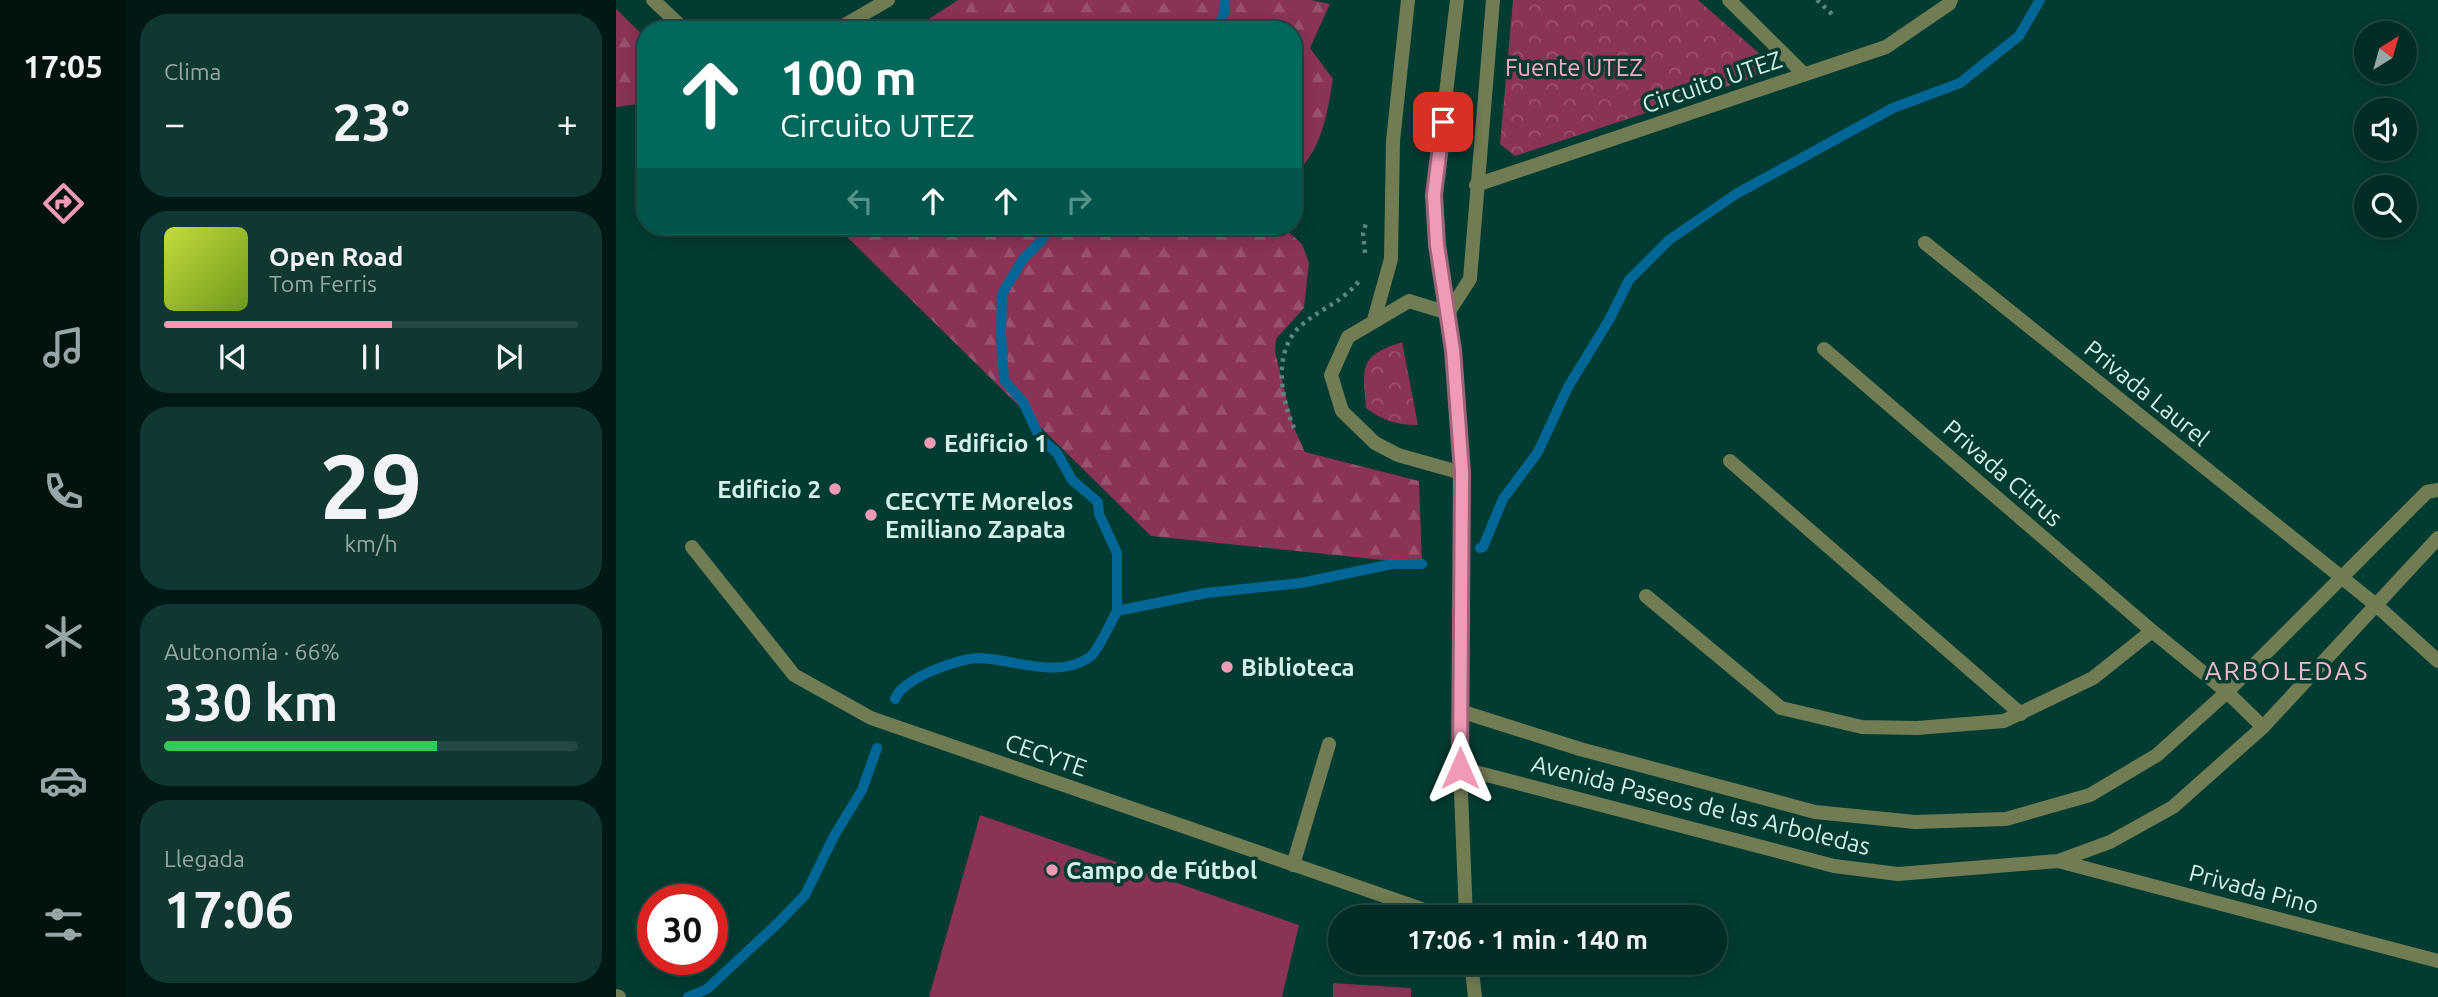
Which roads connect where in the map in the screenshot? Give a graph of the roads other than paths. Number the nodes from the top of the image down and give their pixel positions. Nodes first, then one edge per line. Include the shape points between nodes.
1 (653, 0) edge
2 (888, 0) edge
3 (1408, 0) edge
4 (1457, 0) edge
5 (1493, 0) edge
6 (1729, 0) edge
7 (1951, 0) edge
8 (675, 21) edge
9 (852, 21) edge
10 (1804, 74) junction
11 (1476, 185) junction
12 (1925, 243) dead end
13 (1448, 313) junction
14 (1374, 320) junction
15 (1824, 349) dead end
16 (1730, 461) dead end
17 (1462, 472) junction
18 (2434, 494) edge
19 (2438, 538) edge
20 (692, 547) dead end
21 (2340, 577) junction
22 (1646, 596) dead end
23 (2376, 605) junction
24 (2152, 631) junction
25 (2438, 661) edge
26 (2227, 692) junction
27 (1460, 711) junction
28 (2021, 714) junction
29 (2263, 727) junction
30 (1329, 744) dead end
31 (1460, 768) junction
32 (2058, 860) junction
33 (1293, 864) junction
34 (1411, 905) edge
35 (1466, 905) edge
36 (2438, 961) edge
37 (1472, 975) edge
38 (1475, 997) edge

1 - 8 street
2 - 9 street
3 - 14 street via 1393,141 1391,259
4 - 13 street via 1434,195
5 - 11 street
6 - 10 street
7 - 10 street, Circuito UTEZ via 1886,47
10 - 11 street, Circuito UTEZ
11 - 13 street via 1470,279
12 - 21 street, Privada Laurel
13 - 14 street via 1409,301
13 - 17 street
14 - 17 street via 1348,337 1331,375 1342,411 1375,443 1398,455
15 - 24 street, Privada Citrus
16 - 28 street
17 - 27 street
18 - 21 street, Avenida Paseos de las Arboledas
19 - 23 street, Avenida Paseos de las Arboledas
20 - 33 street, CECYTE via 794,675 871,718
21 - 23 street, Privada Laurel
21 - 26 street, Avenida Paseos de las Arboledas
22 - 28 street via 1781,708 1862,727 2004,721
23 - 25 street
23 - 29 street, Avenida Paseos de las Arboledas
24 - 26 street, Privada Citrus
24 - 28 street via 2093,678
26 - 27 street, Avenida Paseos de las Arboledas via 2157,755 2090,795 2006,819 1914,822 1815,812 1580,749
26 - 29 street, Privada Citrus
27 - 31 street
29 - 32 street, Avenida Paseos de las Arboledas via 2174,807 2110,842
30 - 33 street
31 - 32 street, Avenida Paseos de las Arboledas via 1834,866 1898,874
31 - 35 street
32 - 36 street, Privada Pino
33 - 34 street, CECYTE
37 - 38 street

